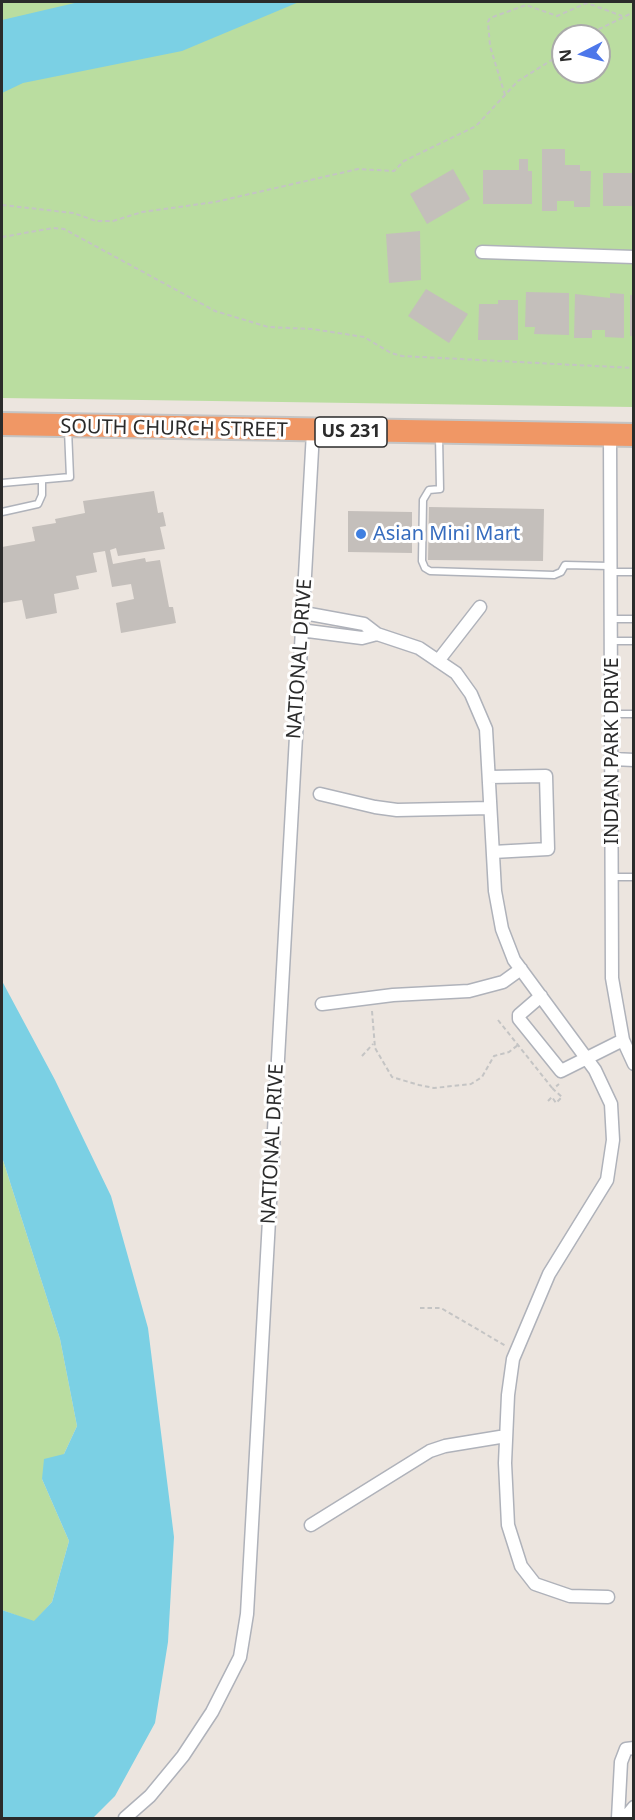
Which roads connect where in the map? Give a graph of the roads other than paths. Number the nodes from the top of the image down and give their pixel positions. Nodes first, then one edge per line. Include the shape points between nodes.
1 (482, 252) dead end
2 (633, 257) edge
3 (2, 424) edge
4 (68, 426) junction
5 (313, 432) junction
6 (439, 433) junction
7 (610, 435) junction
8 (633, 435) edge
9 (42, 480) junction
10 (2, 483) edge
11 (2, 512) edge
12 (610, 569) junction
13 (633, 572) edge
14 (480, 607) dead end
15 (304, 613) junction
16 (612, 619) junction
17 (633, 619) edge
18 (300, 630) junction
19 (377, 634) junction
20 (612, 641) junction
21 (633, 641) edge
22 (438, 661) junction
23 (613, 714) junction
24 (633, 714) edge
25 (613, 759) junction
26 (633, 760) edge
27 (489, 777) junction
28 (321, 794) dead end
29 (490, 808) junction
30 (493, 852) junction
31 (613, 877) junction
32 (633, 877) edge
33 (521, 969) junction
34 (541, 996) junction
35 (322, 1004) dead end
36 (623, 1040) junction
37 (586, 1058) junction
38 (633, 1064) edge
39 (506, 1436) junction
40 (311, 1525) dead end
41 (608, 1597) dead end
42 (633, 1748) edge
43 (633, 1807) edge
44 (125, 1818) edge
45 (618, 1818) edge
46 (625, 1818) edge

1 - 2 street
3 - 4 highway, SOUTH CHURCH STREET / US 231
4 - 5 highway, SOUTH CHURCH STREET / US 231
4 - 9 lane via 70,477
5 - 6 highway, SOUTH CHURCH STREET / US 231
5 - 15 street, NATIONAL DRIVE
6 - 7 highway, SOUTH CHURCH STREET / US 231
6 - 12 lane via 440,489 429,490 423,500 425,568 554,575 565,566
7 - 8 highway, SOUTH CHURCH STREET / US 231
7 - 12 street, INDIAN PARK DRIVE
9 - 10 lane
9 - 11 lane via 38,504
12 - 13 lane
12 - 16 street, INDIAN PARK DRIVE
14 - 22 street
15 - 18 street, NATIONAL DRIVE
15 - 19 street via 364,624
16 - 17 lane
16 - 20 street, INDIAN PARK DRIVE
18 - 19 street via 362,638
18 - 44 street, NATIONAL DRIVE via 247,1614 240,1657 212,1712 183,1756 150,1796
19 - 22 street via 419,648
20 - 21 lane
20 - 23 street, INDIAN PARK DRIVE
22 - 27 street via 456,673 471,694 486,729
23 - 24 lane
23 - 25 street, INDIAN PARK DRIVE
25 - 26 street
25 - 31 street, INDIAN PARK DRIVE
27 - 29 street
27 - 30 street via 546,776 548,849
28 - 29 street via 397,810
29 - 30 street
30 - 33 street via 502,929
31 - 32 lane
31 - 36 street, INDIAN PARK DRIVE via 612,978
33 - 34 street
33 - 35 street via 503,982 469,991
34 - 37 street
34 - 37 street via 519,1019 561,1071
36 - 37 street
36 - 38 street, INDIAN PARK DRIVE
37 - 39 street via 611,1104 613,1140 607,1180 549,1274 516,1351
39 - 40 street via 429,1452
39 - 41 street via 508,1525 521,1566 534,1584 570,1596
42 - 45 street via 626,1749 621,1762
43 - 46 street

